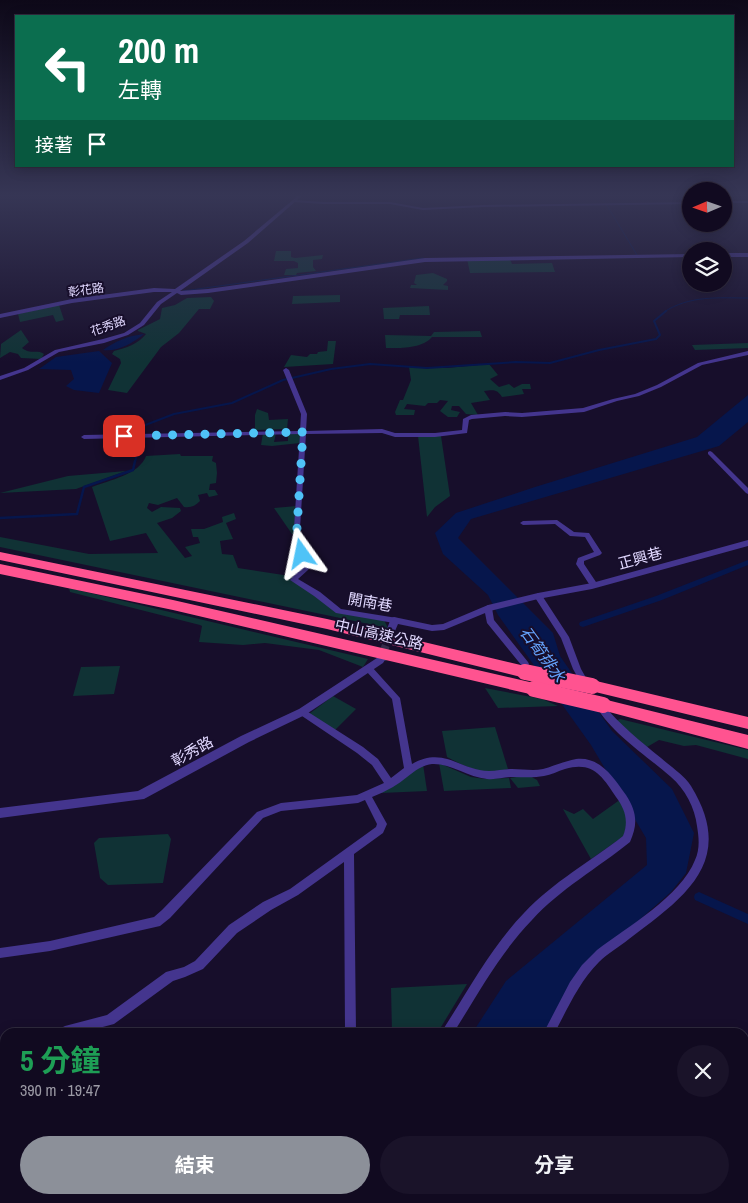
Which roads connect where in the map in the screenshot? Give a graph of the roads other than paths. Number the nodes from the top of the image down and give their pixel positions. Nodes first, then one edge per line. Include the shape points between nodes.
1 (234, 250) edge
2 (732, 255) edge
3 (748, 255) edge
4 (682, 256) edge
5 (174, 291) junction
6 (0, 316) edge
7 (748, 354) edge
8 (286, 370) dead end
9 (0, 378) edge
10 (303, 432) junction
11 (84, 437) dead end
12 (710, 453) dead end
13 (748, 492) edge
14 (523, 522) dead end
15 (748, 543) edge
16 (0, 556) edge
17 (0, 568) edge
18 (594, 585) junction
19 (538, 596) junction
20 (488, 608) junction
21 (393, 624) joint
22 (380, 660) tunnel mouth
23 (525, 668) junction
24 (369, 669) junction
25 (302, 712) junction
26 (748, 723) edge
27 (748, 742) edge
28 (409, 770) junction
29 (390, 784) junction
30 (367, 796) junction
31 (0, 813) edge
32 (349, 852) junction
33 (0, 953) edge
34 (79, 1028) edge
35 (351, 1028) edge
36 (451, 1028) edge
37 (551, 1028) edge

1 - 5 street, 花秀路
2 - 3 street
4 - 5 street, 彰花路 via 426,260 208,291
5 - 6 street, 彰花路 via 154,290 72,301
5 - 9 street, 花秀路 via 142,324 126,334 57,352 26,369
7 - 10 street via 700,364 644,392 584,410 471,418 466,420 465,432 455,434
8 - 10 street, 開南巷 via 304,414
10 - 11 street
10 - 21 street, 開南巷 via 296,544 308,564 294,580 339,611
12 - 13 street
14 - 18 street via 557,522 572,534 587,535 598,553 581,560 580,564
15 - 18 street, 正興巷
16 - 23 highway, 中山高速公路
17 - 27 highway, 中山高速公路, bridge via 534,688
18 - 19 street, 正興巷
19 - 20 street, 開南巷
19 - 37 street via 565,637 577,669 609,718 686,788 701,815 705,837 701,860 681,892 593,961
20 - 21 street, 開南巷 via 440,627
20 - 23 street via 490,621
22 - 24 street, 彰秀路
23 - 26 highway, 中山高速公路, bridge
24 - 25 street, 彰秀路
24 - 28 street via 396,698
25 - 29 street via 375,762
25 - 31 street, 彰秀路 via 140,796
28 - 29 street
28 - 36 street via 423,760 432,759 467,772 497,775 541,773 586,762 604,772 628,804 631,815 627,839 551,896 514,933
29 - 30 street
30 - 32 street via 382,824 381,828
30 - 33 street via 348,801 281,807 260,815 156,922 50,946
32 - 34 street via 294,892 233,930 193,968 170,976 110,1020
32 - 35 street

